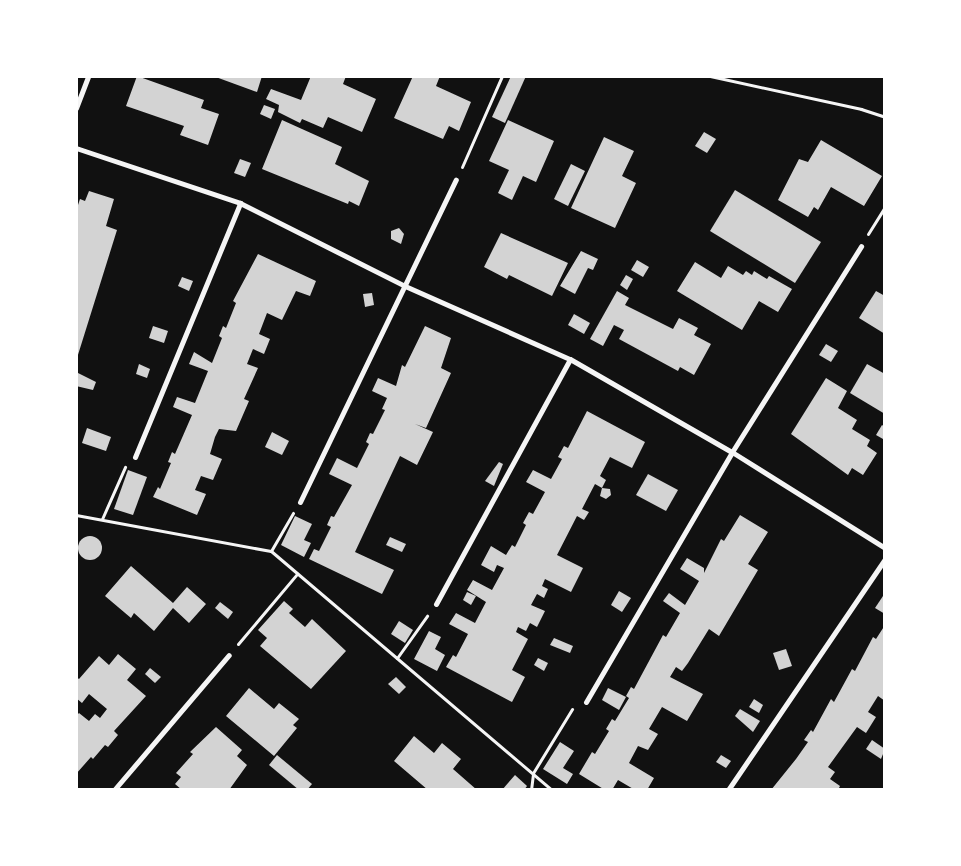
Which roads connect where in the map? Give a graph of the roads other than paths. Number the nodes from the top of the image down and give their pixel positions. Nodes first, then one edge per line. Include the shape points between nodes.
1 (88, 76) edge
2 (76, 108) edge
3 (76, 148) edge
4 (456, 180) road end
5 (240, 203) junction
6 (861, 246) road end
7 (405, 286) junction
8 (570, 359) junction
9 (732, 452) junction
10 (135, 457) road end
11 (300, 502) road end
12 (885, 548) edge
13 (885, 559) edge
14 (436, 604) road end
15 (229, 655) road end
16 (586, 702) road end
17 (114, 790) edge
18 (728, 790) edge

1 - 2 street
3 - 5 street
4 - 7 street
5 - 7 street
5 - 10 street
6 - 9 street
7 - 8 street
7 - 11 street
8 - 9 street
8 - 14 street
9 - 12 street
9 - 16 street
13 - 18 street
15 - 17 street

